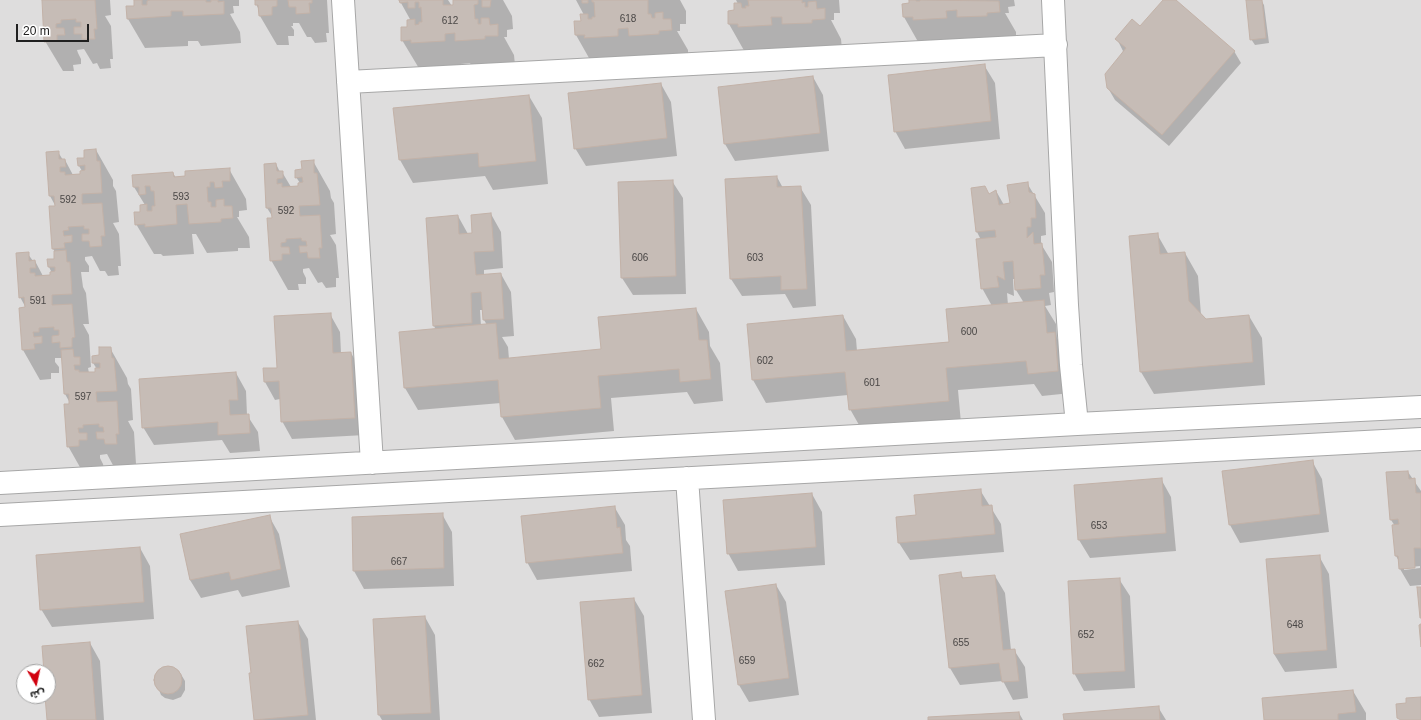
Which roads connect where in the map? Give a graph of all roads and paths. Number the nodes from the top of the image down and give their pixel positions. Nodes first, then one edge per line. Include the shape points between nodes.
1 (343, 0) edge
2 (1053, 0) edge
3 (1056, 45) junction
4 (348, 82) junction
5 (1421, 407) edge
6 (1077, 424) junction
7 (1421, 439) edge
8 (372, 463) junction
9 (687, 478) junction
10 (90, 479) junction
11 (0, 484) edge
12 (92, 510) junction
13 (0, 515) edge
14 (704, 720) edge

1 - 4 street
2 - 3 street
3 - 4 street
3 - 6 street via 1067,305
4 - 8 street
5 - 6 street
6 - 8 street
7 - 9 street
8 - 10 street
9 - 12 street
9 - 14 street
10 - 11 street
10 - 12 street
12 - 13 street

